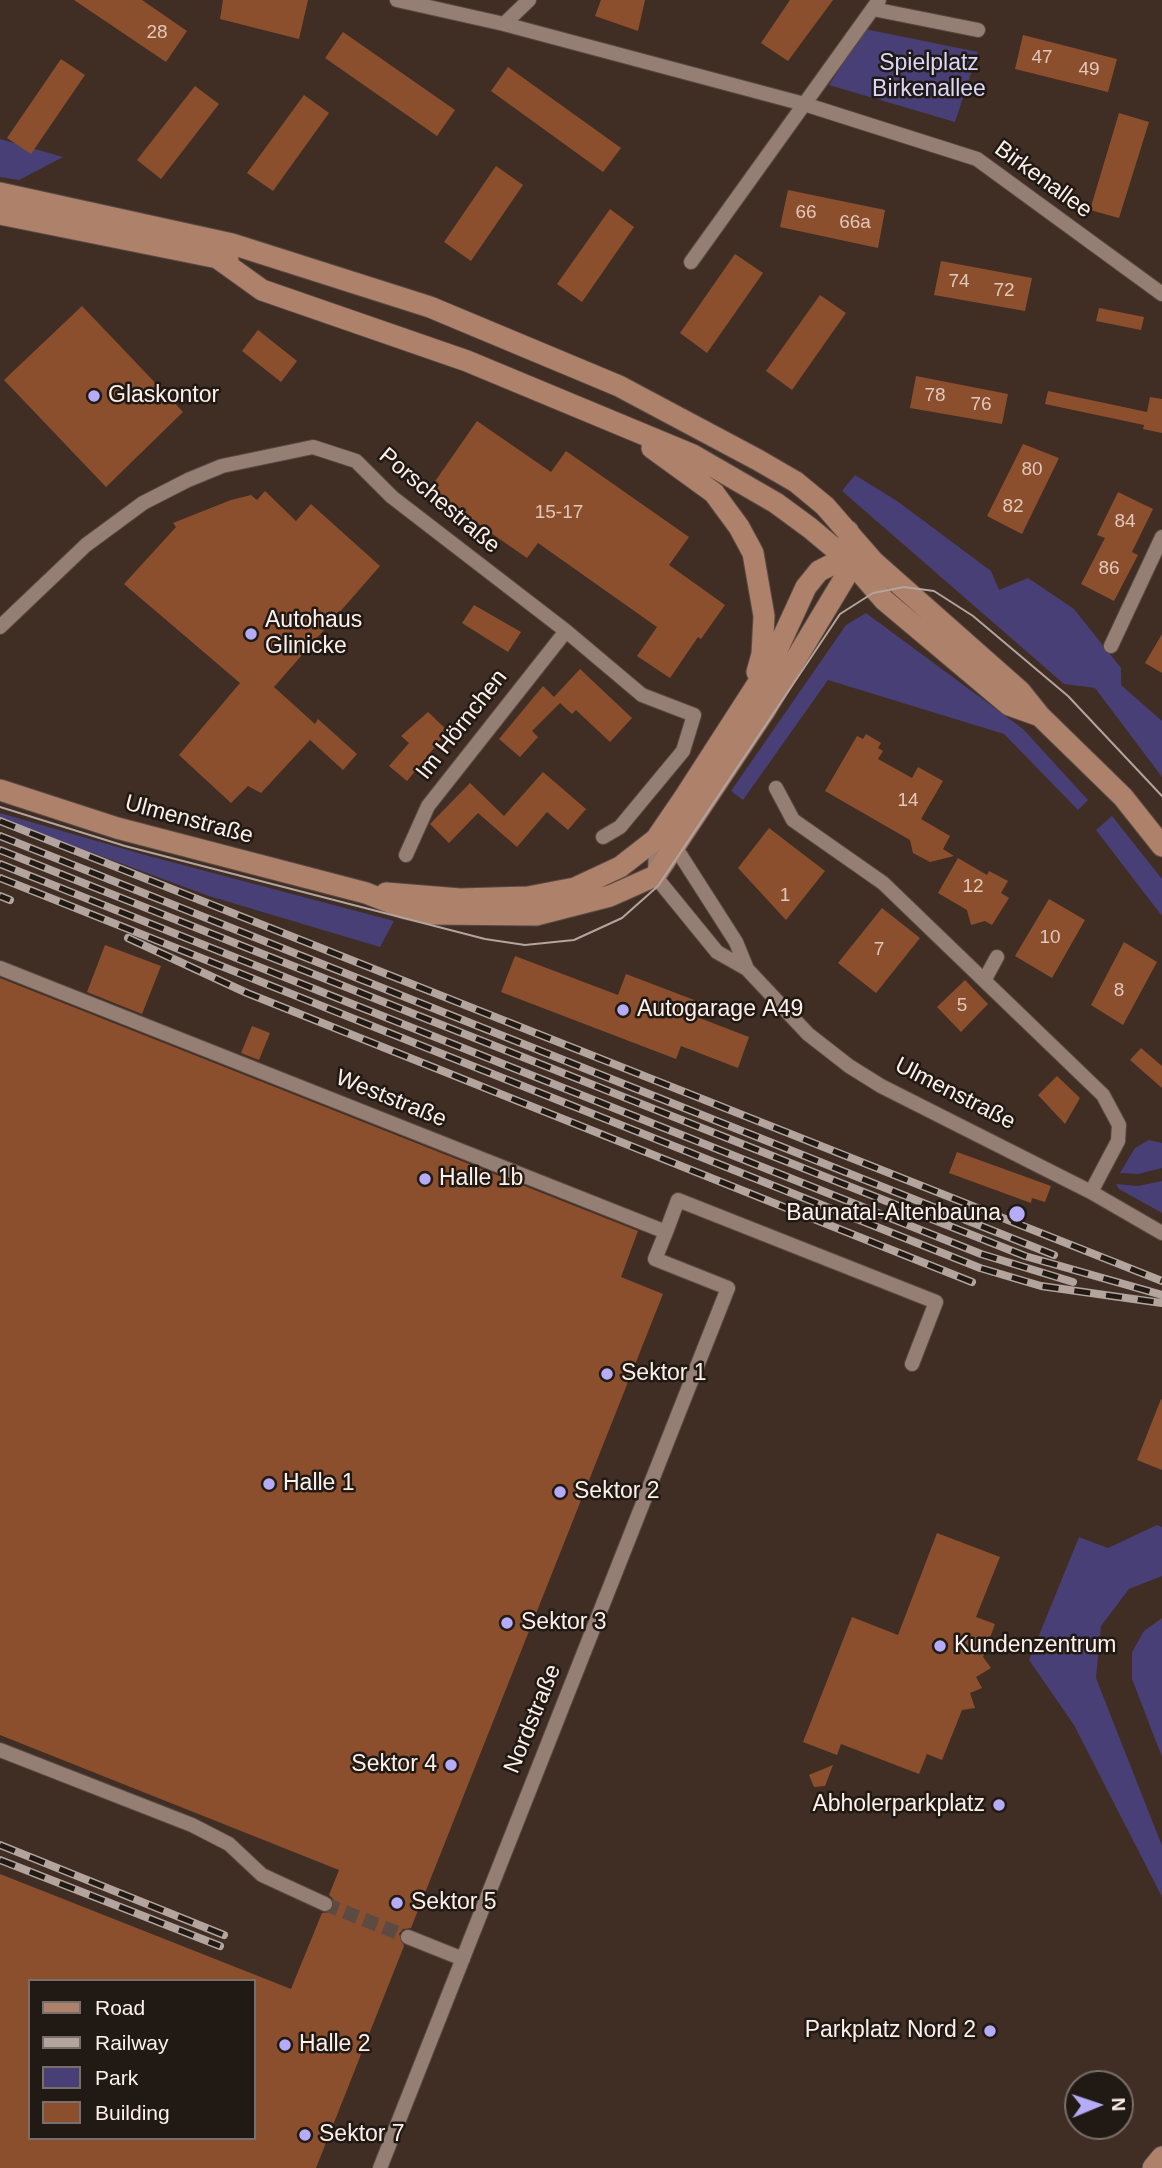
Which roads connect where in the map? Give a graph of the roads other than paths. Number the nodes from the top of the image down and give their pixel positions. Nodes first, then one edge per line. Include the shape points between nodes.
1 (397, 0) edge
2 (529, 0) edge
3 (876, 4) edge
4 (504, 24) junction
5 (978, 30) dead end
6 (804, 104) junction
7 (0, 194) edge
8 (0, 214) edge
9 (216, 257) junction
10 (691, 262) dead end
11 (374, 289) junction
12 (1162, 295) edge
13 (610, 418) junction
14 (1162, 537) edge
15 (863, 563) junction
16 (0, 627) edge
17 (566, 631) junction
18 (1111, 646) dead end
19 (753, 687) junction
20 (776, 788) dead end
21 (0, 790) edge
22 (603, 837) dead end
23 (665, 842) junction
24 (1162, 846) edge
25 (406, 855) dead end
26 (655, 876) junction
27 (366, 892) junction
28 (997, 957) dead end
29 (0, 968) edge
30 (747, 969) junction
31 (985, 979) junction
32 (1091, 1192) junction
33 (666, 1232) junction
34 (1162, 1233) edge
35 (912, 1364) dead end
36 (0, 1750) edge
37 (325, 1904) tunnel mouth
38 (408, 1937) tunnel mouth
39 (463, 1959) junction
40 (1162, 2157) edge
41 (380, 2168) edge
42 (1153, 2168) edge

1 - 4 street, Birkenallee
2 - 4 street
3 - 5 street
3 - 6 street
4 - 6 street, Birkenallee
6 - 10 street
6 - 12 street, Birkenallee via 977,159
7 - 11 main road via 232,244
8 - 9 main road
9 - 11 main road
9 - 13 main road via 262,290 467,361
11 - 15 main road via 430,307 631,392 796,482 848,530
13 - 15 main road via 692,455 776,503
13 - 19 main road via 714,493 753,553 764,616 762,654
14 - 18 street
15 - 19 main road, Ulmenstraße via 835,563 819,571 806,587 771,663
15 - 23 main road, Ulmenstraße via 764,712
15 - 24 main road via 884,600 1009,705 1040,716 1123,797
16 - 17 street, Porschestraße via 86,545 143,503 222,466 313,447 356,461 392,497
17 - 22 street, Porschestraße via 642,695 694,715 683,751 620,827
17 - 25 street, Im Hörnchen via 428,806
19 - 23 main road, Ulmenstraße
20 - 31 street via 793,820 883,883
21 - 27 main road, Ulmenstraße via 117,828
23 - 26 main road, Ulmenstraße
23 - 27 main road, Ulmenstraße via 597,880 551,894 460,899
23 - 30 street, Ulmenstraße via 736,942
26 - 27 main road, Ulmenstraße via 586,903 525,915 441,915 404,908
26 - 30 street, Ulmenstraße via 717,952
28 - 31 street
29 - 33 street, Weststraße
30 - 32 street, Ulmenstraße via 808,1034 849,1066
31 - 32 street via 1103,1095 1119,1125 1118,1141
32 - 34 street, Ulmenstraße
33 - 35 street via 678,1200 936,1302
33 - 39 street, Nordstraße via 655,1259 728,1288
36 - 37 street via 192,1825 229,1844 262,1875
38 - 39 street
39 - 41 street, Nordstraße
40 - 42 main road

